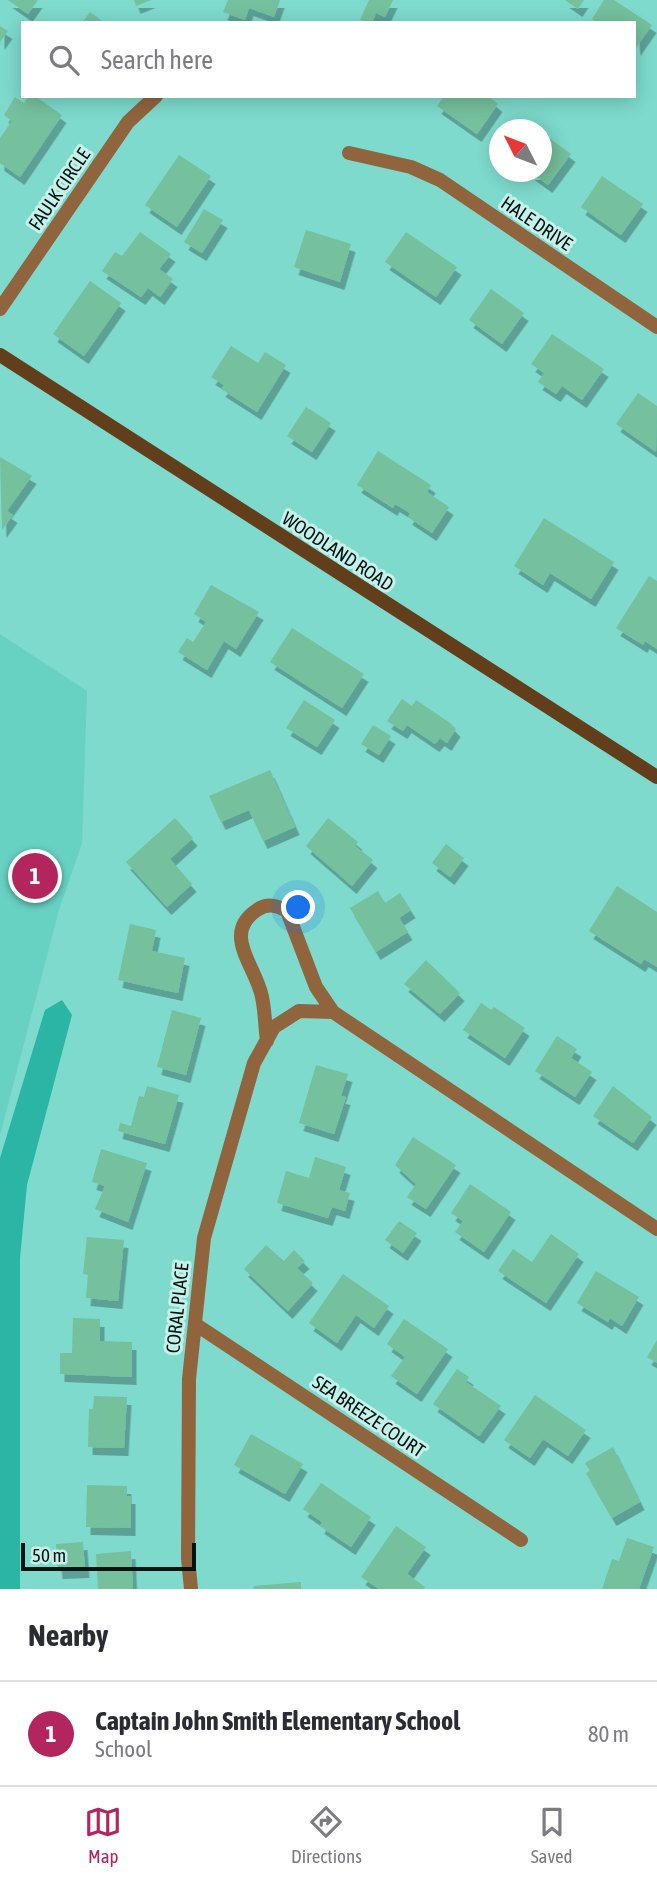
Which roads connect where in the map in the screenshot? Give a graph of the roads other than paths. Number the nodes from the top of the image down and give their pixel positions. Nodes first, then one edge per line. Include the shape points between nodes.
1 (154, 98) edge
2 (349, 153) dead end
3 (0, 309) edge
4 (657, 327) edge
5 (0, 355) edge
6 (657, 777) edge
7 (333, 1012) junction
8 (267, 1041) junction
9 (657, 1230) edge
10 (195, 1324) junction
11 (521, 1540) dead end
12 (191, 1589) edge

1 - 3 street, FAULK CIRCLE via 128,122
2 - 4 street, HALE DRIVE via 411,167 440,180
5 - 6 main road, WOODLAND ROAD
7 - 8 street, CORAL PLACE via 299,1011 274,1027
7 - 8 street via 316,987 287,911 275,904 261,907 239,930 262,996
7 - 9 street
8 - 10 street, CORAL PLACE via 254,1063 204,1238
10 - 11 street, SEA BREEZE COURT
10 - 12 street, CORAL PLACE via 189,1379

